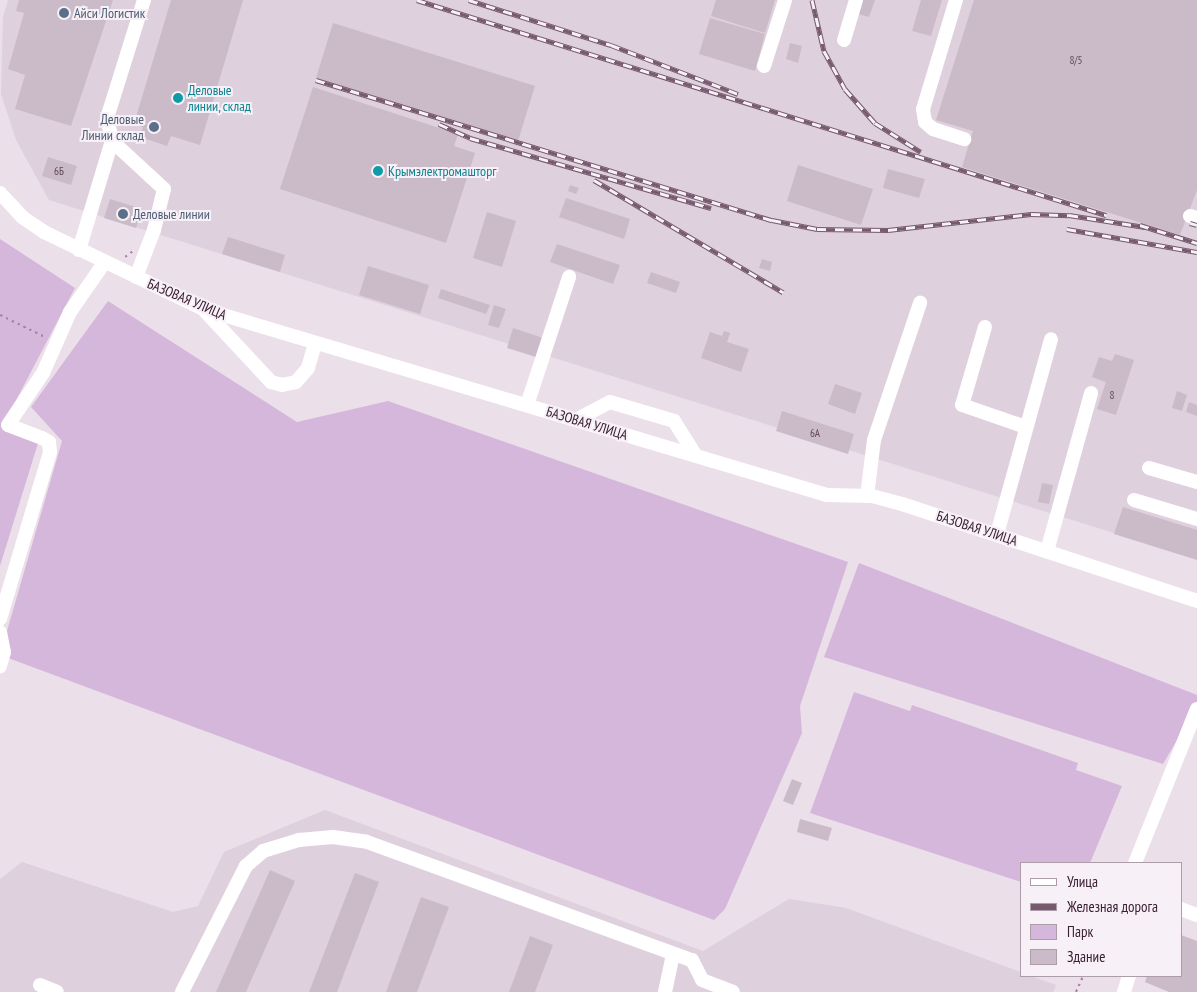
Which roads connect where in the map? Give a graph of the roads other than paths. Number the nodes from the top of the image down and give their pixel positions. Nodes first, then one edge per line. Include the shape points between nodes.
1 (144, 0) edge
2 (785, 0) edge
3 (856, 0) edge
4 (956, 0) edge
5 (844, 40) dead end
6 (764, 66) dead end
7 (964, 140) dead end
8 (112, 142) junction
9 (0, 193) edge
10 (79, 250) junction
11 (105, 263) junction
12 (136, 277) junction
13 (569, 277) dead end
14 (920, 304) dead end
15 (203, 309) junction
16 (985, 327) dead end
17 (1051, 339) dead end
18 (315, 343) junction
19 (1091, 393) dead end
20 (527, 405) junction
21 (576, 420) junction
22 (1026, 427) junction
23 (696, 456) junction
24 (1149, 468) dead end
25 (1197, 482) edge
26 (867, 496) junction
27 (1134, 500) dead end
28 (1197, 519) edge
29 (997, 534) junction
30 (1047, 551) junction
31 (1197, 601) edge
32 (0, 619) edge
33 (0, 632) edge
34 (0, 666) edge
35 (1197, 709) edge
36 (1134, 862) edge
37 (1182, 909) edge
38 (1197, 915) edge
39 (673, 954) junction
40 (1129, 977) edge
41 (40, 986) dead end
42 (57, 992) edge
43 (182, 992) edge
44 (665, 992) edge
45 (734, 992) edge
46 (1124, 992) edge

1 - 8 street via 107,118
2 - 6 street
3 - 5 street
4 - 7 street via 923,109 925,122 933,129
8 - 10 street
8 - 12 street via 164,189 154,230
9 - 10 street, БАЗОВАЯ УЛИЦА via 22,217
10 - 11 street, БАЗОВАЯ УЛИЦА
11 - 12 street, БАЗОВАЯ УЛИЦА
11 - 32 street via 70,312 44,373 8,425 49,442 50,452
12 - 15 street, БАЗОВАЯ УЛИЦА
13 - 20 street
14 - 26 street via 874,440
15 - 18 street, БАЗОВАЯ УЛИЦА
15 - 18 street via 271,382 282,385 296,382 308,368
16 - 22 street via 962,405
17 - 22 street
18 - 20 street, БАЗОВАЯ УЛИЦА
19 - 30 street
20 - 21 street, БАЗОВАЯ УЛИЦА
21 - 23 street, БАЗОВАЯ УЛИЦА
21 - 23 street via 610,402 674,421
22 - 29 street
23 - 26 street, БАЗОВАЯ УЛИЦА via 827,495
24 - 25 street
26 - 29 street, БАЗОВАЯ УЛИЦА
27 - 28 street
29 - 30 street, БАЗОВАЯ УЛИЦА
30 - 31 street, БАЗОВАЯ УЛИЦА
33 - 34 street via 4,652
35 - 36 street
37 - 38 street
39 - 43 street via 367,842 324,838 299,840 263,851 246,866
39 - 44 street
39 - 45 street via 692,960 702,980
40 - 46 street
41 - 42 street

